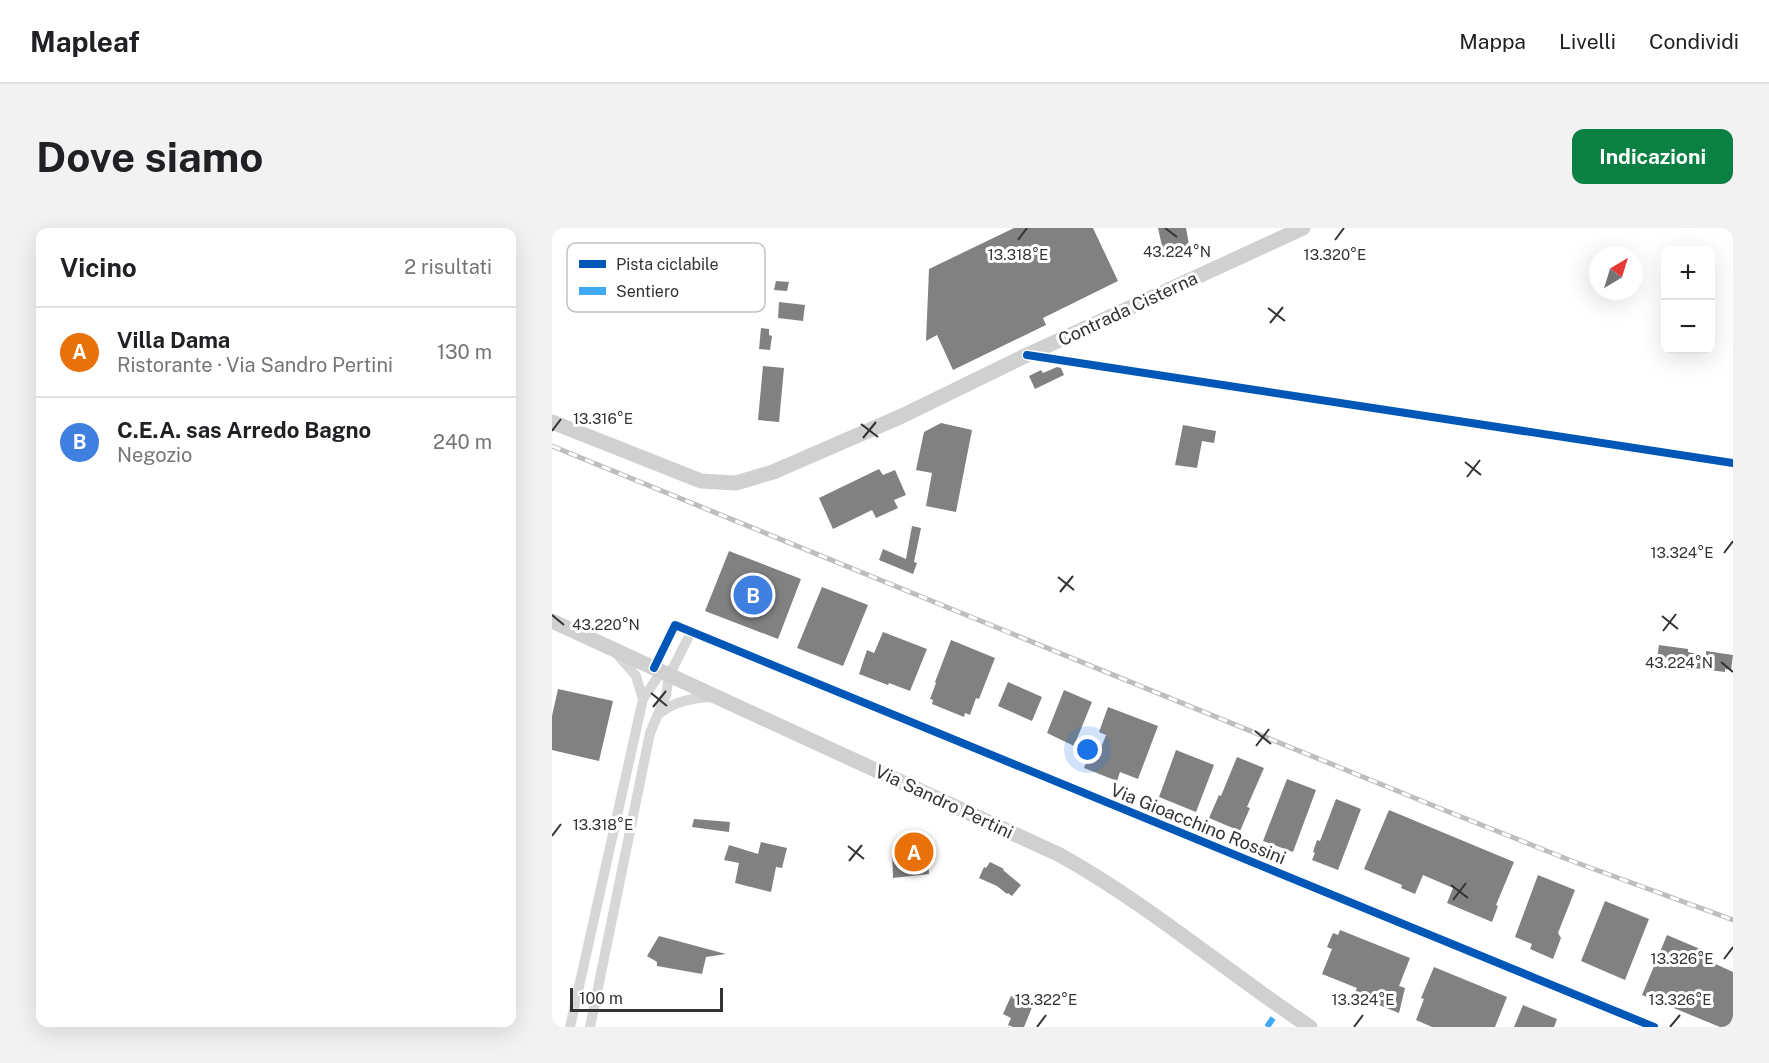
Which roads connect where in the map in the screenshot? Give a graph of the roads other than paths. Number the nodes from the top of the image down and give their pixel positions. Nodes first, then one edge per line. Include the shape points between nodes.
1 (1303, 228) edge
2 (1027, 355) junction
3 (552, 422) edge
4 (1733, 463) edge
5 (552, 621) edge
6 (691, 632) junction
7 (612, 649) junction
8 (662, 672) junction
9 (715, 697) junction
10 (643, 699) junction
11 (659, 714) junction
12 (570, 1027) edge
13 (590, 1027) edge
14 (1311, 1027) edge
15 (1654, 1027) edge

1 - 2 main road, Contrada Cisterna
2 - 3 main road, Contrada Cisterna via 902,416 773,472 736,483 701,481
2 - 4 street
5 - 7 main road, Via Sandro Pertini
6 - 8 street
6 - 8 street, Via Gioacchino Rossini via 675,625
6 - 15 street, Via Gioacchino Rossini
7 - 8 main road, Via Sandro Pertini
7 - 10 street via 636,676
8 - 9 main road, Via Sandro Pertini
8 - 10 street
8 - 11 street via 666,695
9 - 11 street via 682,701
9 - 14 main road, Via Sandro Pertini via 1068,860 1121,892
10 - 12 street
11 - 13 street via 650,733

